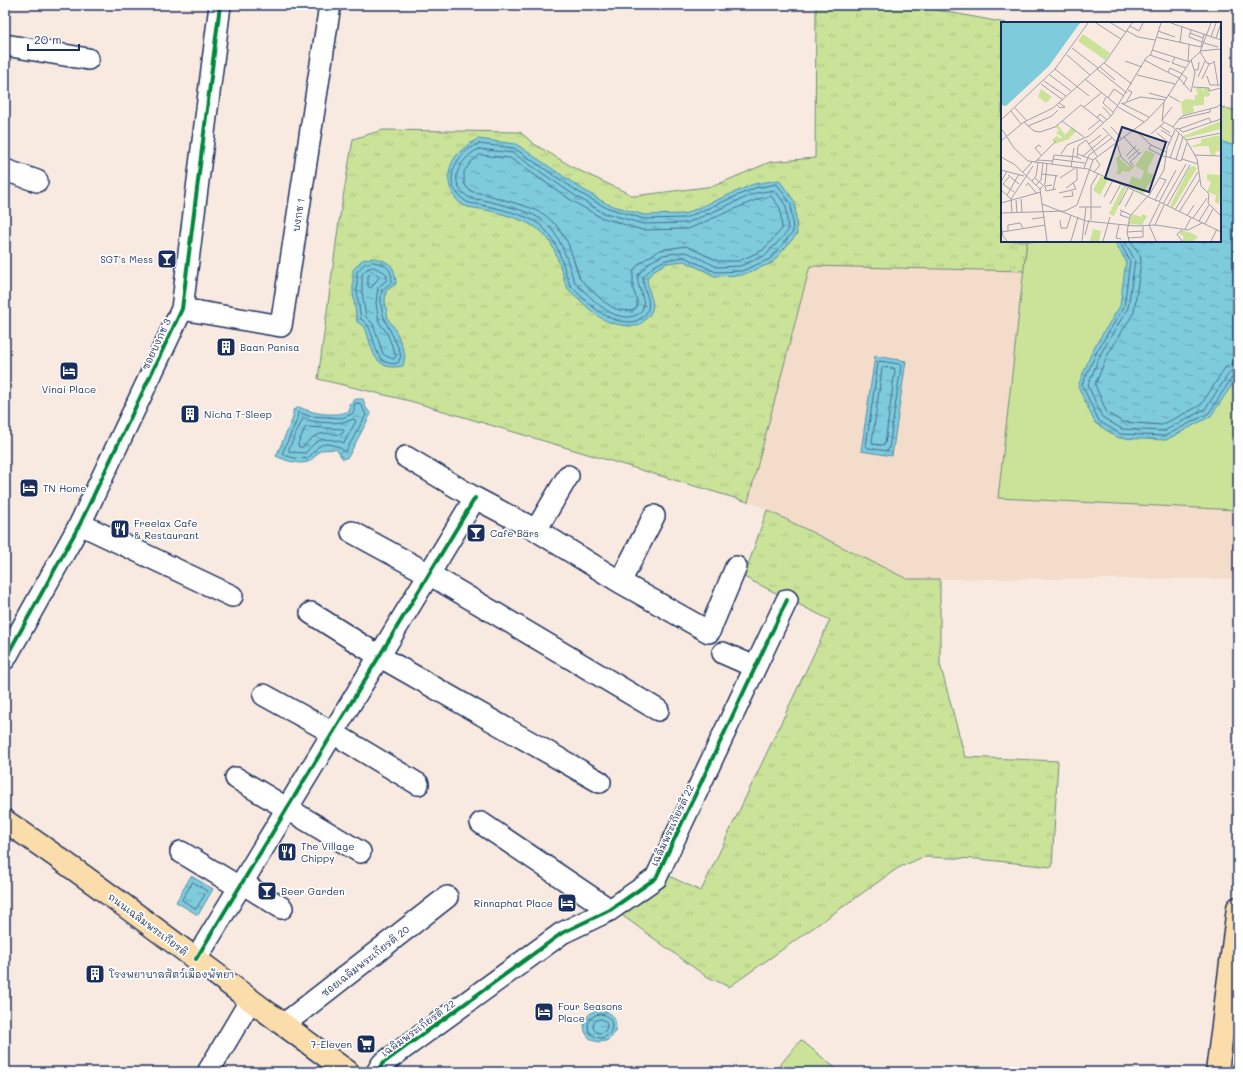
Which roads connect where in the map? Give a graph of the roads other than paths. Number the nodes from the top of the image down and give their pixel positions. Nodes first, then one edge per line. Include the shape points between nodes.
1 (220, 5) edge
2 (330, 5) edge
3 (5, 45) edge
4 (88, 59) dead end
5 (5, 170) edge
6 (37, 181) dead end
7 (182, 309) junction
8 (406, 457) dead end
9 (568, 476) dead end
10 (475, 498) junction
11 (654, 516) dead end
12 (80, 524) junction
13 (536, 530) junction
14 (352, 532) dead end
15 (736, 567) dead end
16 (429, 574) junction
17 (620, 582) junction
18 (232, 596) dead end
19 (787, 600) dead end
20 (311, 613) dead end
21 (723, 653) dead end
22 (379, 656) junction
23 (5, 659) edge
24 (755, 667) junction
25 (264, 695) dead end
26 (658, 710) dead end
27 (333, 733) junction
28 (236, 778) dead end
29 (600, 782) dead end
30 (418, 784) dead end
31 (287, 809) junction
32 (5, 821) edge
33 (482, 823) dead end
34 (181, 852) dead end
35 (360, 852) dead end
36 (241, 885) junction
37 (447, 897) dead end
38 (282, 908) dead end
39 (1238, 908) edge
40 (610, 910) junction
41 (196, 959) junction
42 (250, 1000) junction
43 (283, 1025) junction
44 (208, 1072) edge
45 (348, 1072) edge
46 (377, 1072) edge
47 (1218, 1072) edge

1 - 7 street, ซอยบงกช 3
2 - 7 street, บงกช 1 via 280,326
3 - 4 street
5 - 6 street
7 - 12 street, ซอยบงกช 3
8 - 10 street
9 - 13 street
10 - 13 street
10 - 16 street
11 - 17 street
12 - 18 street
12 - 23 street, ซอยบงกช 3
13 - 17 street
14 - 16 street
15 - 17 street via 709,632
16 - 22 street
16 - 26 street
19 - 24 street, เฉลิมพระเกียรติ 22
20 - 22 street
21 - 24 street
22 - 27 street
22 - 29 street
24 - 40 street, เฉลิมพระเกียรติ 22 via 656,878
25 - 27 street
27 - 30 street
27 - 31 street
28 - 31 street
31 - 35 street
31 - 36 street
32 - 41 main road, ถนนเฉลิมพระเกียรติ via 69,864
33 - 40 street
34 - 36 street
36 - 38 street
36 - 41 street
37 - 43 street, ซอยเฉลิมพระเกียรติ 20
39 - 47 main road
40 - 46 street, เฉลิมพระเกียรติ 22 via 562,933 382,1064
41 - 42 main road, ถนนเฉลิมพระเกียรติ
42 - 43 main road, ถนนเฉลิมพระเกียรติ
42 - 44 street
43 - 45 main road, ถนนเฉลิมพระเกียรติ

